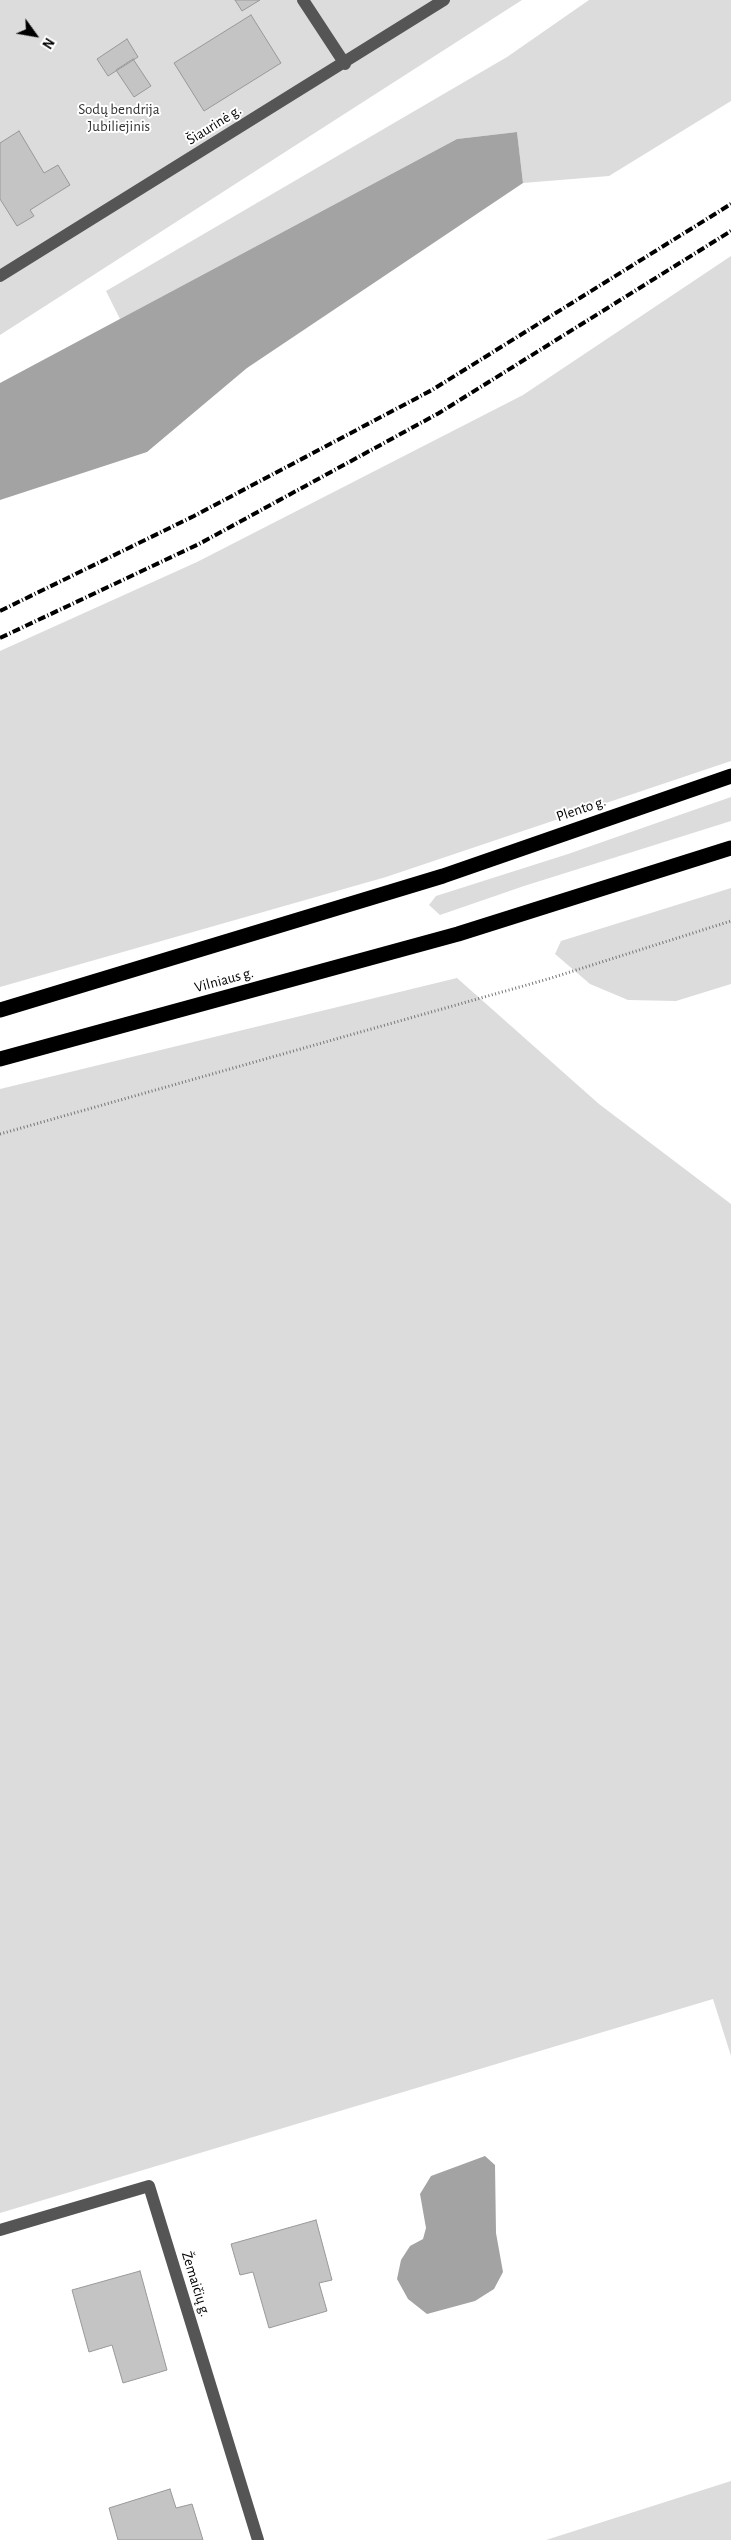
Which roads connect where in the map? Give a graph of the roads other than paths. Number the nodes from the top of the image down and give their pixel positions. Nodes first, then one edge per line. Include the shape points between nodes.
1 (303, 0) edge
2 (444, 0) edge
3 (344, 64) junction
4 (1, 274) edge
5 (731, 776) edge
6 (731, 848) edge
7 (0, 1010) edge
8 (0, 1060) edge
9 (0, 2230) edge
10 (258, 2540) edge

1 - 3 street
2 - 3 street, Šiaurinė g.
3 - 4 street, Šiaurinė g.
5 - 7 highway, Plento g. via 443,876
6 - 8 highway, Vilniaus g. via 458,934
9 - 10 street, Žemaičių g. via 149,2186

